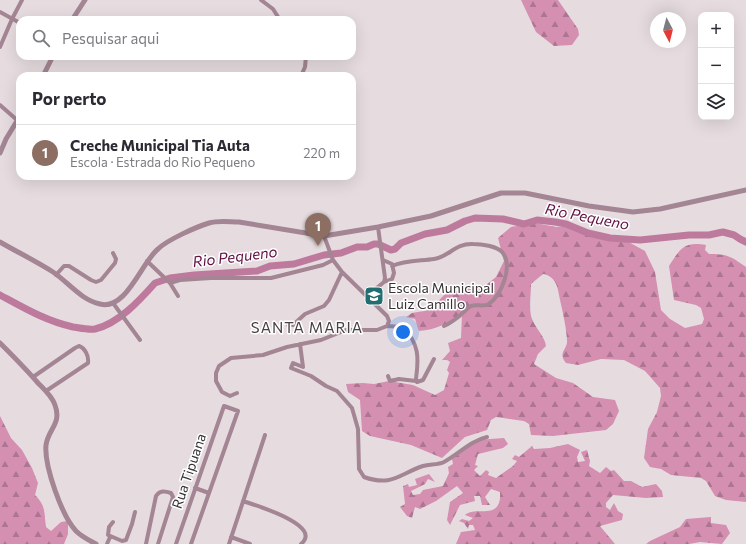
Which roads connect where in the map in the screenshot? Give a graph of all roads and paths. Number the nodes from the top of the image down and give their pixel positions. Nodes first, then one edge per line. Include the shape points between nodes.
1 (22, 0) edge
2 (85, 0) edge
3 (261, 0) edge
4 (0, 12) edge
5 (75, 16) edge
6 (277, 16) edge
7 (12, 19) junction
8 (16, 21) edge
9 (0, 47) edge
10 (51, 60) edge
11 (307, 60) edge
12 (45, 72) edge
13 (303, 72) edge
14 (0, 105) edge
15 (16, 116) edge
16 (16, 123) edge
17 (0, 152) edge
18 (746, 190) edge
19 (378, 227) junction
20 (324, 236) junction
21 (0, 242) edge
22 (113, 253) dead end
23 (332, 259) junction
24 (383, 260) junction
25 (147, 261) junction
26 (392, 266) junction
27 (342, 272) junction
28 (56, 275) junction
29 (384, 282) junction
30 (169, 283) junction
31 (178, 296) dead end
32 (367, 296) junction
33 (113, 303) junction
34 (288, 325) dead end
35 (387, 326) junction
36 (444, 326) dead end
37 (140, 340) dead end
38 (0, 343) edge
39 (300, 344) junction
40 (434, 359) dead end
41 (388, 376) dead end
42 (33, 377) junction
43 (416, 381) junction
44 (46, 391) junction
45 (236, 393) dead end
46 (265, 435) dead end
47 (487, 437) dead end
48 (195, 488) junction
49 (209, 493) junction
50 (243, 501) junction
51 (135, 512) dead end
52 (113, 522) dead end
53 (110, 537) junction
54 (231, 537) junction
55 (96, 544) edge
56 (107, 544) edge
57 (146, 544) edge
58 (158, 544) edge
59 (176, 544) edge
60 (191, 544) edge
61 (229, 544) edge
62 (250, 544) edge
63 (301, 544) edge

1 - 7 street
2 - 5 street
3 - 6 street
4 - 7 street
7 - 8 street
7 - 9 street
10 - 12 street
11 - 13 street
14 - 15 street
16 - 17 street
18 - 19 street via 660,209 633,212 525,193 501,193 431,216
19 - 20 street
19 - 24 street
20 - 23 street
20 - 25 street via 239,222 216,222 169,241 158,248
21 - 28 street
22 - 28 street via 115,263 101,280 96,282 69,266 64,266
23 - 27 street
23 - 30 street via 323,265 271,278 211,278
24 - 26 street
24 - 29 street via 386,277
25 - 30 street
25 - 33 street via 128,291
26 - 29 street via 394,278
26 - 36 street via 438,258 455,248 469,244 501,251 505,259 506,273 496,297 486,305 471,307
27 - 32 street
27 - 34 street via 324,306 305,314 293,325
28 - 33 street via 92,302 106,305
29 - 32 street
30 - 31 street
32 - 35 street via 388,316
33 - 37 street
35 - 39 street via 377,330 346,330 321,340
35 - 43 street via 403,327 413,341 418,356
38 - 42 street
39 - 45 street via 263,355 231,358 222,362 216,373 216,381 222,392 230,396
39 - 47 street via 303,366 293,363 291,368 337,391 354,413 359,440 359,469 364,477 382,482 394,479 424,465 444,462 472,443
40 - 43 street via 423,380
41 - 43 street via 390,381
42 - 44 street
42 - 44 street via 78,346 82,347 88,363
44 - 55 street via 57,412 57,420 46,446 53,483 64,513 75,530
46 - 50 street
48 - 49 street
48 - 49 street, Rua Tipuana via 224,406 238,410
48 - 59 street, Rua Tipuana
49 - 60 street
50 - 54 street
50 - 63 street via 296,522 305,534
51 - 53 street via 128,538 122,540
52 - 53 street via 107,532
53 - 56 street
54 - 61 street
54 - 62 street
57 - 58 street via 156,496 163,491 172,493 173,497

